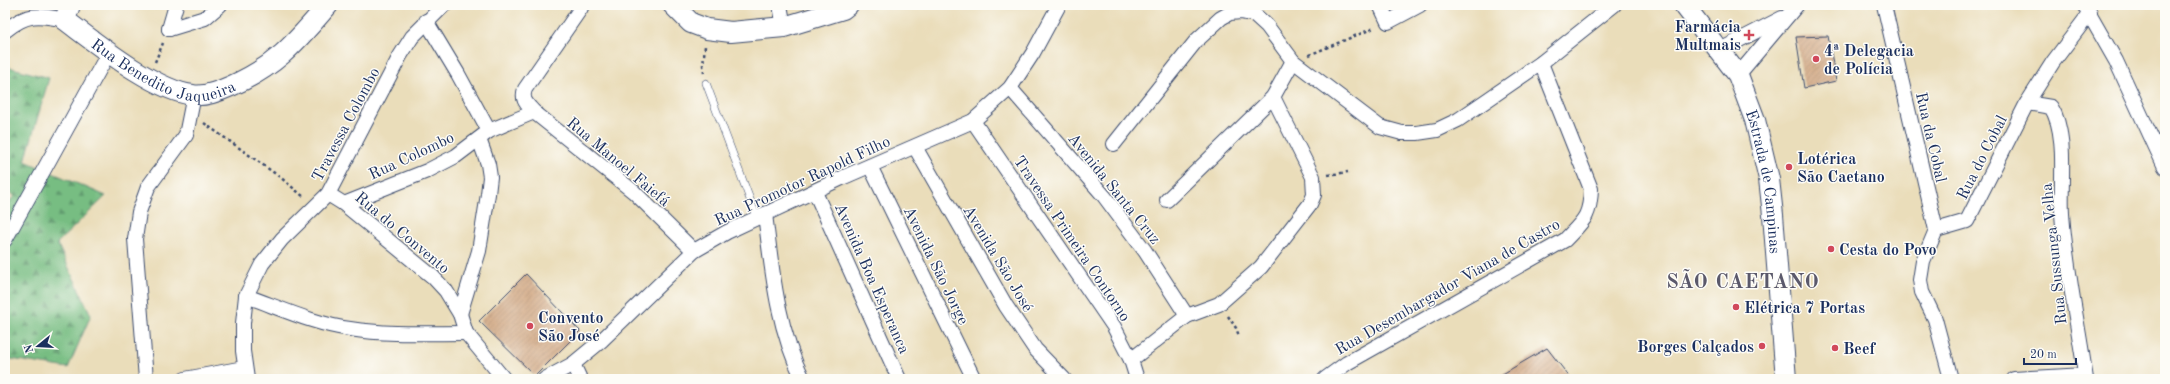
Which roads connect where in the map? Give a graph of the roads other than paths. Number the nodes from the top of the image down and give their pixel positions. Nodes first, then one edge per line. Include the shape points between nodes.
1 (176, 5) edge
2 (220, 5) edge
3 (328, 5) edge
4 (444, 5) edge
5 (673, 5) edge
6 (780, 5) edge
7 (848, 5) edge
8 (1059, 5) edge
9 (1380, 5) edge
10 (1420, 5) edge
11 (1614, 5) edge
12 (1684, 5) edge
13 (1884, 5) edge
14 (580, 8) dead end
15 (2087, 9) edge
16 (1793, 10) edge
17 (68, 12) edge
18 (695, 19) edge
19 (426, 21) junction
20 (784, 27) junction
21 (5, 31) edge
22 (1720, 50) junction
23 (109, 52) junction
24 (1293, 61) junction
25 (1541, 63) junction
26 (1738, 75) junction
27 (706, 83) road end
28 (1010, 88) junction
29 (1273, 97) junction
30 (2027, 103) junction
31 (192, 105) junction
32 (534, 112) junction
33 (973, 121) junction
34 (484, 135) junction
35 (1114, 144) dead end
36 (915, 147) junction
37 (870, 166) junction
38 (2165, 167) edge
39 (815, 192) junction
40 (328, 194) junction
41 (1167, 200) dead end
42 (344, 204) junction
43 (758, 213) junction
44 (1936, 230) junction
45 (5, 240) edge
46 (694, 251) junction
47 (246, 296) junction
48 (460, 314) junction
49 (1187, 316) junction
50 (466, 333) junction
51 (1131, 360) junction
52 (574, 364) junction
53 (246, 373) edge
54 (2086, 377) edge
55 (146, 379) edge
56 (185, 379) edge
57 (504, 379) edge
58 (545, 379) edge
59 (580, 379) edge
60 (803, 379) edge
61 (899, 379) edge
62 (974, 379) edge
63 (1064, 379) edge
64 (1137, 379) edge
65 (1325, 379) edge
66 (1786, 379) edge
67 (1951, 379) edge
68 (2014, 379) edge

1 - 2 street via 168,29 205,18
3 - 31 street, Rua Benedito Jaqueira via 294,44 269,66
4 - 19 street, Travessa Colombo
5 - 18 street
6 - 20 street
7 - 20 street via 843,9
8 - 28 street, Rua Promotor Rapold Filho via 1033,53
9 - 10 street via 1388,22
11 - 25 street
12 - 22 street, Estrada de Campinas
13 - 44 street, Rua da Cobal
14 - 32 street, Rua Manoel Faiefá via 525,89 523,97
15 - 30 street, Rua do Cobal
15 - 38 street via 2116,61
16 - 22 street
16 - 26 street
17 - 21 street, Rua Benedito Jaqueira via 23,19
17 - 23 street, Rua Benedito Jaqueira
18 - 20 street via 731,32
19 - 34 street via 458,74
19 - 40 street, Travessa Colombo via 400,56
22 - 26 street, Estrada de Campinas
23 - 31 street, Rua Benedito Jaqueira via 174,91
23 - 45 street
24 - 25 street via 1380,127 1402,133 1437,130 1458,120
24 - 29 street
24 - 35 street via 1267,26 1255,15 1230,13 1208,28 1196,41
25 - 65 street, Rua Desembargador Viana de Castro via 1591,189 1590,208 1582,223 1566,240 1347,363
26 - 66 street, Estrada de Campinas via 1755,120 1769,179
27 - 43 lane
28 - 33 street, Rua Promotor Rapold Filho
28 - 49 street, Avenida Santa Cruz via 1104,196 1145,251
29 - 41 street
29 - 49 street via 1313,177 1314,195 1310,204 1261,267 1219,304
30 - 44 street, Rua do Cobal via 1967,221
30 - 54 street, Rua Sussunga Velha via 2051,107 2058,117 2062,214 2071,290
31 - 55 street via 186,135 148,187 139,212 135,239
32 - 34 street, Rua Colombo
32 - 46 street, Rua Manoel Faiefá via 634,192
33 - 36 street, Rua Promotor Rapold Filho
33 - 51 street, Travessa Primeira Contorno via 1114,327
34 - 42 street, Rua Colombo via 456,156 427,171
34 - 48 street via 490,177 488,194 479,252
36 - 37 street, Rua Promotor Rapold Filho
36 - 63 street, Avenida São José via 1006,306 1035,349
37 - 39 street, Rua Promotor Rapold Filho
37 - 62 street, Avenida São Jorge
39 - 43 street, Rua Promotor Rapold Filho
39 - 61 street, Avenida Boa Esperanca
40 - 42 street, Rua do Convento
40 - 47 street, Travessa Colombo via 282,239 262,264
42 - 48 street, Rua do Convento via 433,278 446,291
43 - 46 street, Rua Promotor Rapold Filho
43 - 60 street via 784,328
44 - 67 street via 1923,261 1920,280 1922,292 1935,319
46 - 52 street, Rua Promotor Rapold Filho
47 - 50 street via 313,320 350,329 390,333
47 - 53 street, Travessa Colombo via 243,323
48 - 50 street, Rua do Convento
49 - 51 street
50 - 57 street, Rua do Convento
51 - 64 street, Travessa Primeira Contorno
52 - 58 street, Rua Promotor Rapold Filho
52 - 59 street
53 - 56 street
54 - 68 street, Rua Sussunga Velha

